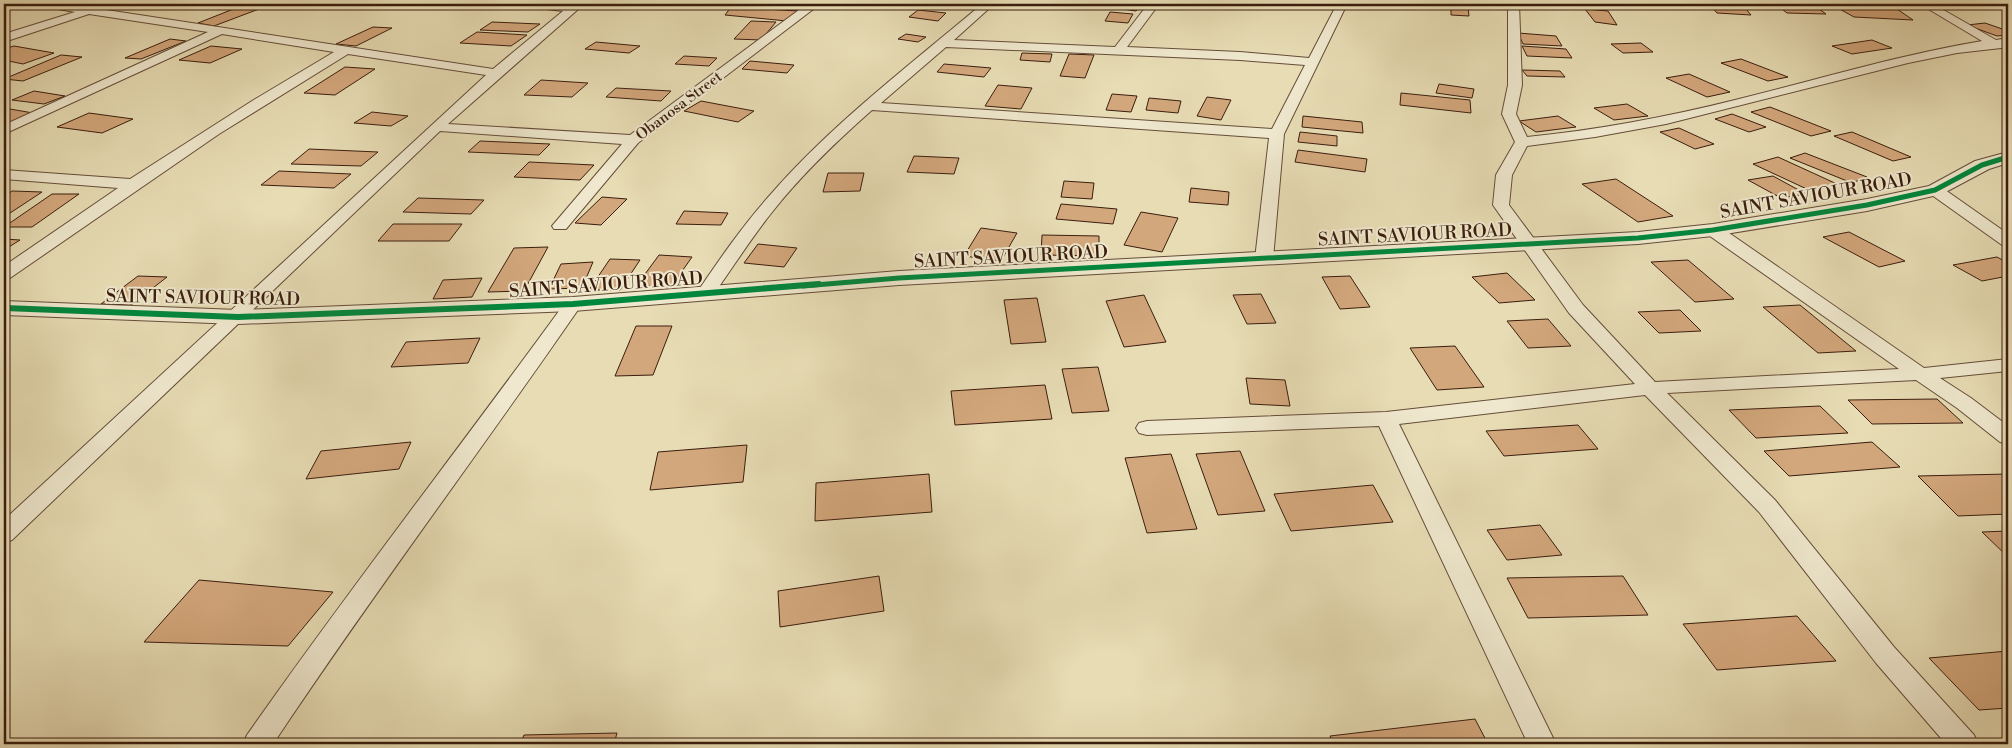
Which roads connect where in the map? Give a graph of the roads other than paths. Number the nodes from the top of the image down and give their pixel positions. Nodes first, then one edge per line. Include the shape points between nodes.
1 (47, 4) edge
2 (530, 4) edge
3 (814, 4) edge
4 (988, 4) edge
5 (1154, 4) edge
6 (1342, 4) edge
7 (1513, 4) edge
8 (1925, 4) edge
9 (576, 6) edge
10 (87, 11) junction
11 (220, 31) junction
12 (4, 38) edge
13 (944, 43) junction
14 (2004, 45) edge
15 (344, 51) junction
16 (1118, 51) junction
17 (1312, 62) junction
18 (496, 73) junction
19 (869, 106) junction
20 (436, 127) junction
21 (4, 130) edge
22 (1277, 134) junction
23 (633, 140) junction
24 (1522, 142) junction
25 (2008, 156) edge
26 (4, 174) edge
27 (132, 184) junction
28 (1934, 190) junction
29 (560, 226) dead end
30 (1713, 230) junction
31 (2008, 241) edge
32 (1529, 244) junction
33 (1264, 259) junction
34 (4, 274) edge
35 (705, 294) junction
36 (573, 304) junction
37 (4, 308) edge
38 (238, 316) junction
39 (2008, 365) edge
40 (1920, 374) junction
41 (1650, 388) junction
42 (1386, 419) junction
43 (1147, 428) dead end
44 (2008, 437) edge
45 (4, 534) edge
46 (257, 744) edge
47 (1542, 744) edge
48 (1964, 744) edge

1 - 10 street
2 - 9 street
3 - 23 street, Obanosa Street
4 - 13 street
5 - 16 street
6 - 17 street
7 - 24 street via 1515,85 1509,114
8 - 14 street
9 - 18 street
10 - 11 street
10 - 12 street
11 - 15 street
11 - 21 street
13 - 16 street
13 - 19 street
14 - 24 street via 1941,50 1623,130
15 - 18 street
15 - 27 street via 264,97
16 - 17 street
17 - 22 street
18 - 20 street
19 - 22 street
19 - 35 street via 776,197
20 - 23 street
20 - 38 street
22 - 33 street
23 - 29 street, Obanosa Street
24 - 32 street via 1504,174 1501,205
25 - 28 street, SAINT SAVIOUR ROAD
26 - 27 street
27 - 34 street
28 - 30 street, SAINT SAVIOUR ROAD via 1867,205
28 - 31 street
30 - 32 street, SAINT SAVIOUR ROAD
30 - 40 street
32 - 33 street, SAINT SAVIOUR ROAD
32 - 41 street via 1576,309
33 - 35 street, SAINT SAVIOUR ROAD via 899,278
35 - 36 street, SAINT SAVIOUR ROAD
36 - 38 street, SAINT SAVIOUR ROAD
36 - 46 street
37 - 38 street, SAINT SAVIOUR ROAD
38 - 45 street
39 - 40 street
40 - 41 street
40 - 44 street
41 - 42 street
41 - 48 street via 1767,506 1885,655
42 - 43 street
42 - 47 street

